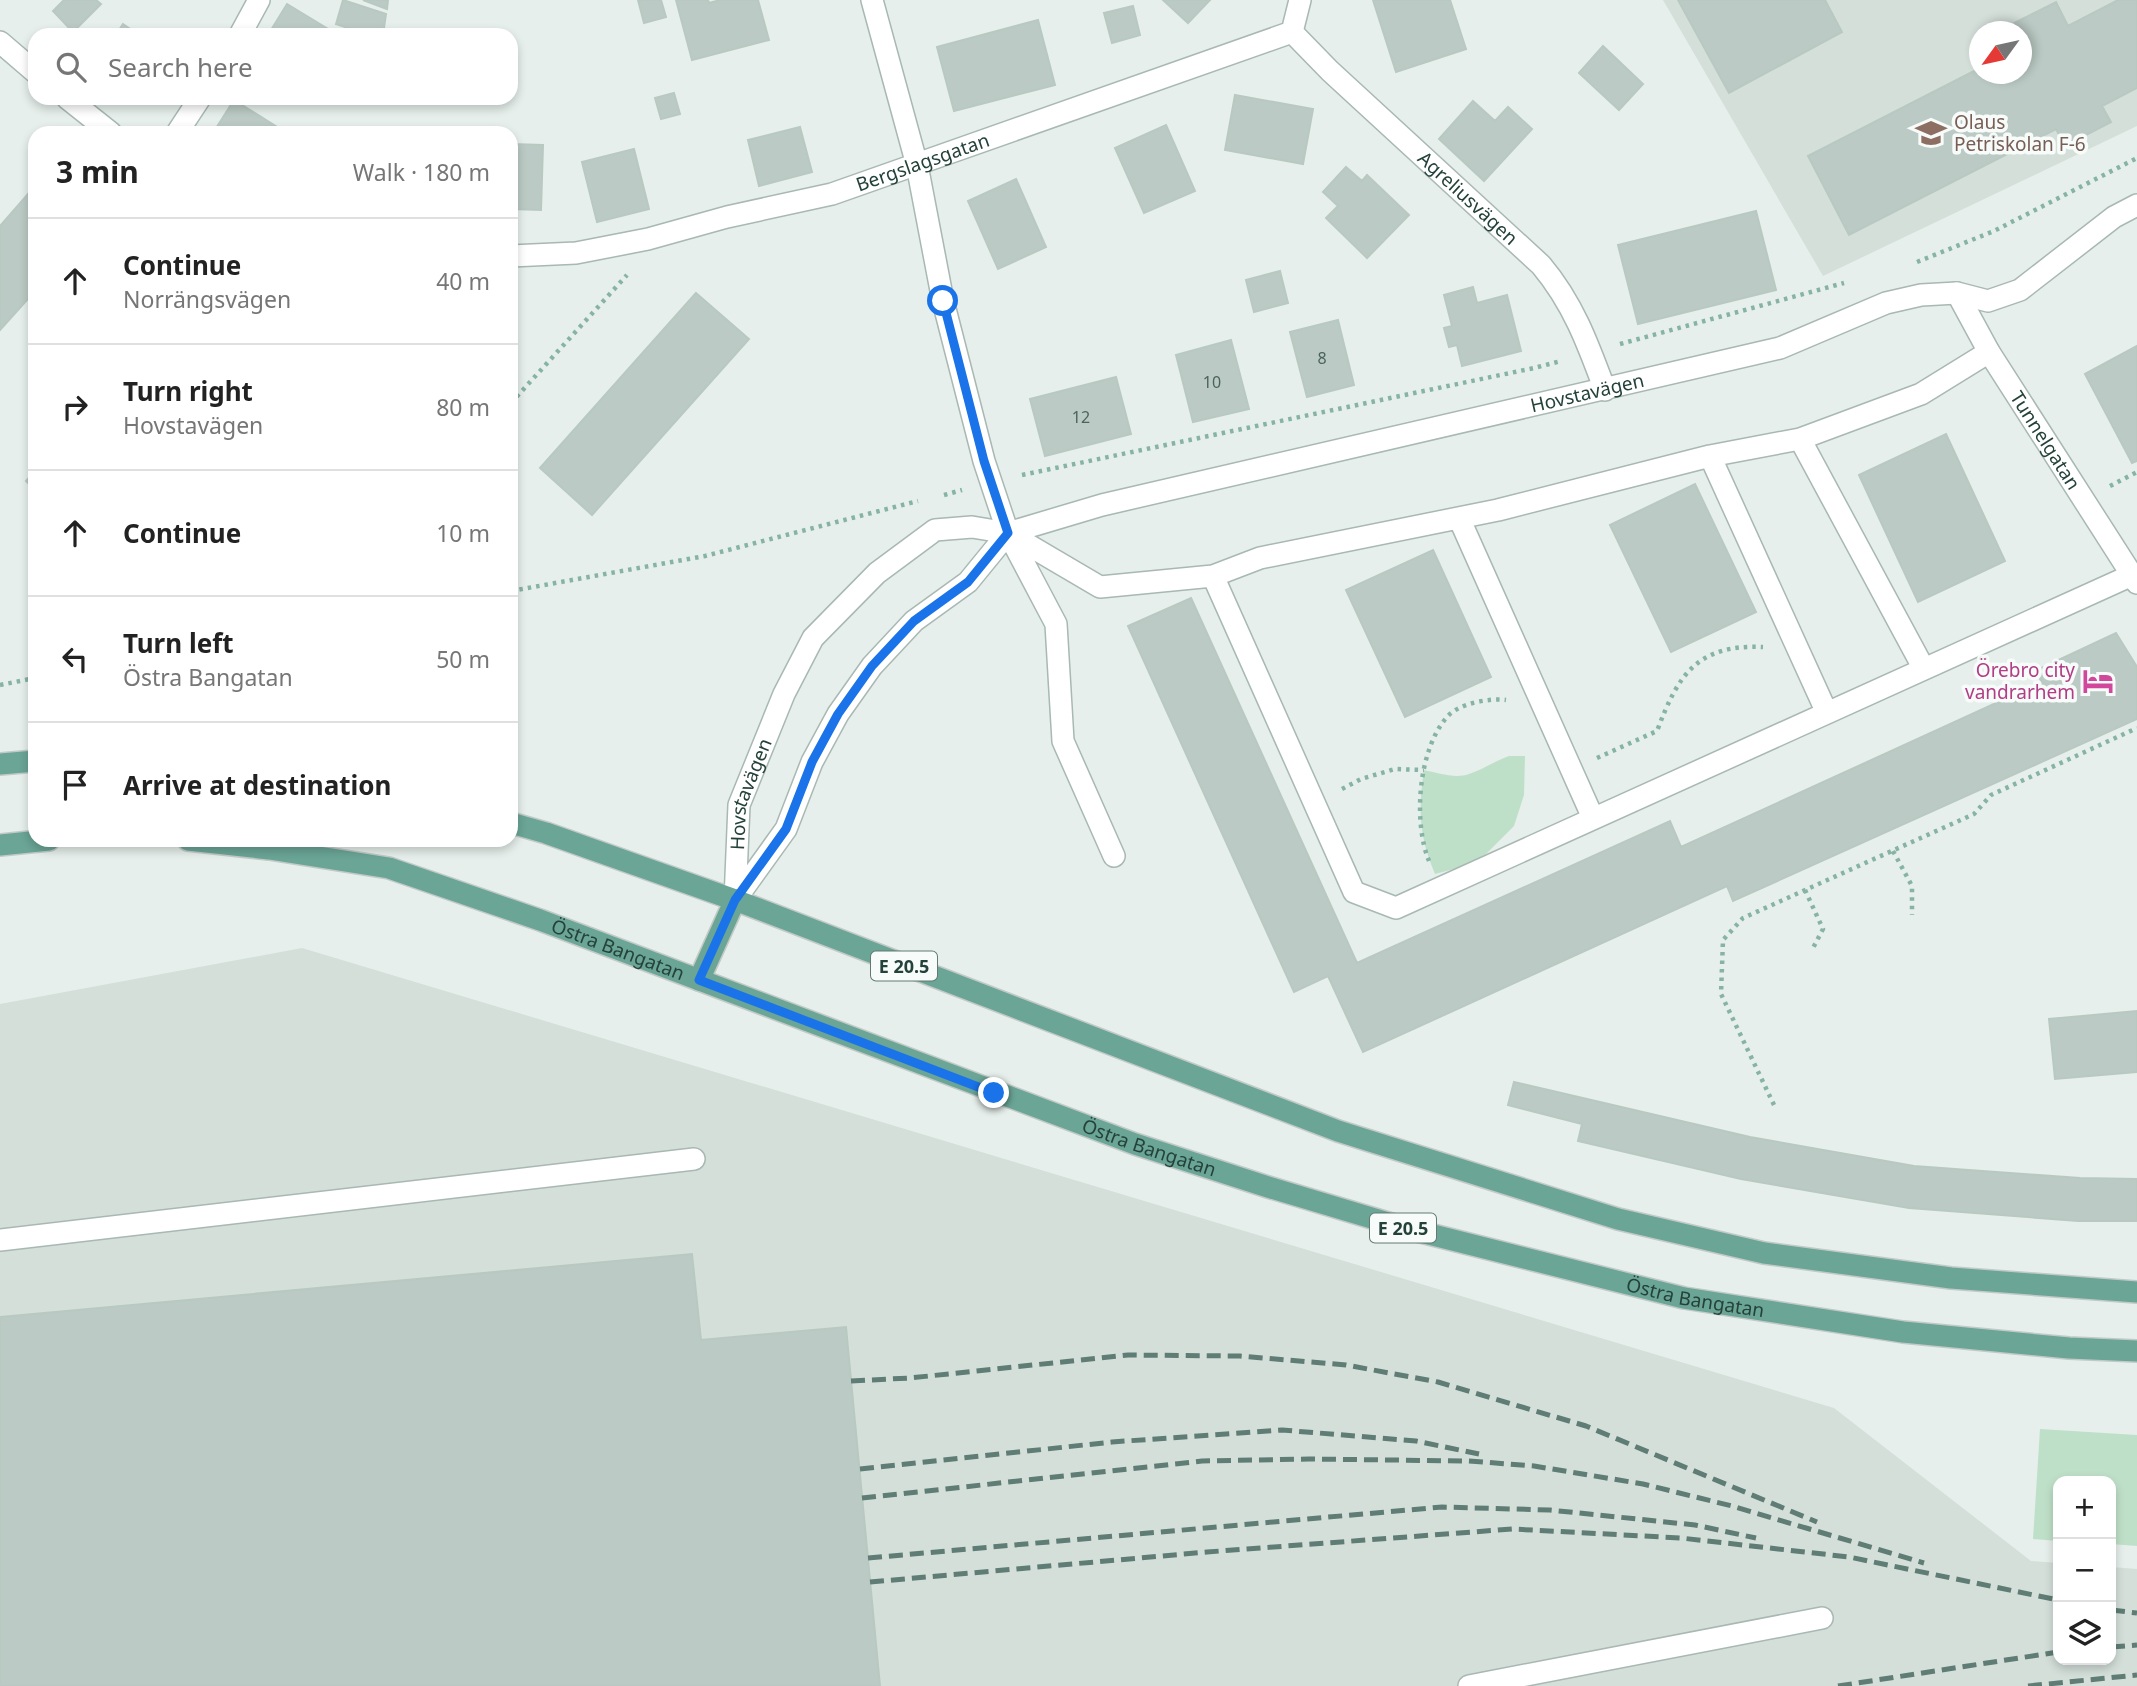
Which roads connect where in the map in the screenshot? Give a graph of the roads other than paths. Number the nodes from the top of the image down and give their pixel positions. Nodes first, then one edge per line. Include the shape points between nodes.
1 (259, 0) edge
2 (872, 0) edge
3 (1300, 0) edge
4 (244, 28) edge
5 (1292, 32) junction
6 (0, 42) edge
7 (28, 66) edge
8 (76, 105) edge
9 (195, 105) edge
10 (102, 126) edge
11 (182, 126) edge
12 (917, 165) junction
13 (2137, 205) edge
14 (518, 256) edge
15 (1957, 293) junction
16 (1989, 352) junction
17 (1605, 390) junction
18 (1800, 439) junction
19 (1710, 456) junction
20 (1458, 518) junction
21 (1008, 533) junction
22 (1213, 576) junction
23 (2134, 579) edge
24 (1924, 669) junction
25 (1827, 713) junction
26 (28, 762) edge
27 (0, 764) edge
28 (1593, 818) junction
29 (518, 825) edge
30 (28, 842) edge
31 (0, 845) edge
32 (251, 847) edge
33 (1114, 856) dead end
34 (735, 900) junction
35 (699, 980) junction
36 (694, 1159) dead end
37 (0, 1240) edge
38 (2137, 1292) edge
39 (2137, 1351) edge
40 (1822, 1618) dead end
41 (1469, 1686) edge

1 - 4 street
2 - 12 street
3 - 5 street
5 - 12 street, Bergslagsgatan
5 - 17 street, Agreliusvägen via 1541,265 1561,289 1578,322
6 - 7 street
8 - 10 street
9 - 11 street
12 - 14 street, Bergslagsgatan via 832,194 649,239 576,253
12 - 21 street via 946,314
13 - 15 street, Hovstavägen via 2114,217 2020,290 1988,301
15 - 16 street, Tunnelgatan
15 - 17 street, Hovstavägen via 1886,303 1780,348
16 - 18 street via 1921,394
16 - 23 street, Tunnelgatan
17 - 21 street, Hovstavägen via 1101,505
18 - 19 street
18 - 24 street
19 - 20 street
19 - 25 street
20 - 22 street via 1260,558
20 - 28 street
21 - 22 street via 1100,587
21 - 33 street via 1056,624 1062,741
21 - 34 street, Hovstavägen via 968,582 914,621 872,666 812,762 786,829
21 - 34 street, Hovstavägen via 972,527 935,530 877,573 813,638 784,694 739,805
22 - 28 street via 1354,892 1396,908
23 - 24 street
24 - 25 street
25 - 28 street
26 - 27 main road
29 - 34 main road, E 20.5
30 - 31 main road
32 - 35 main road, Östra Bangatan / E 20.5 via 389,868
34 - 35 main road
34 - 38 main road, E 20.5 via 1338,1131 1618,1219 1777,1255 1951,1278
35 - 39 main road, Östra Bangatan / E 20.5 via 1135,1144 1405,1228 1536,1262 1684,1297 1903,1332
36 - 37 street
40 - 41 street

